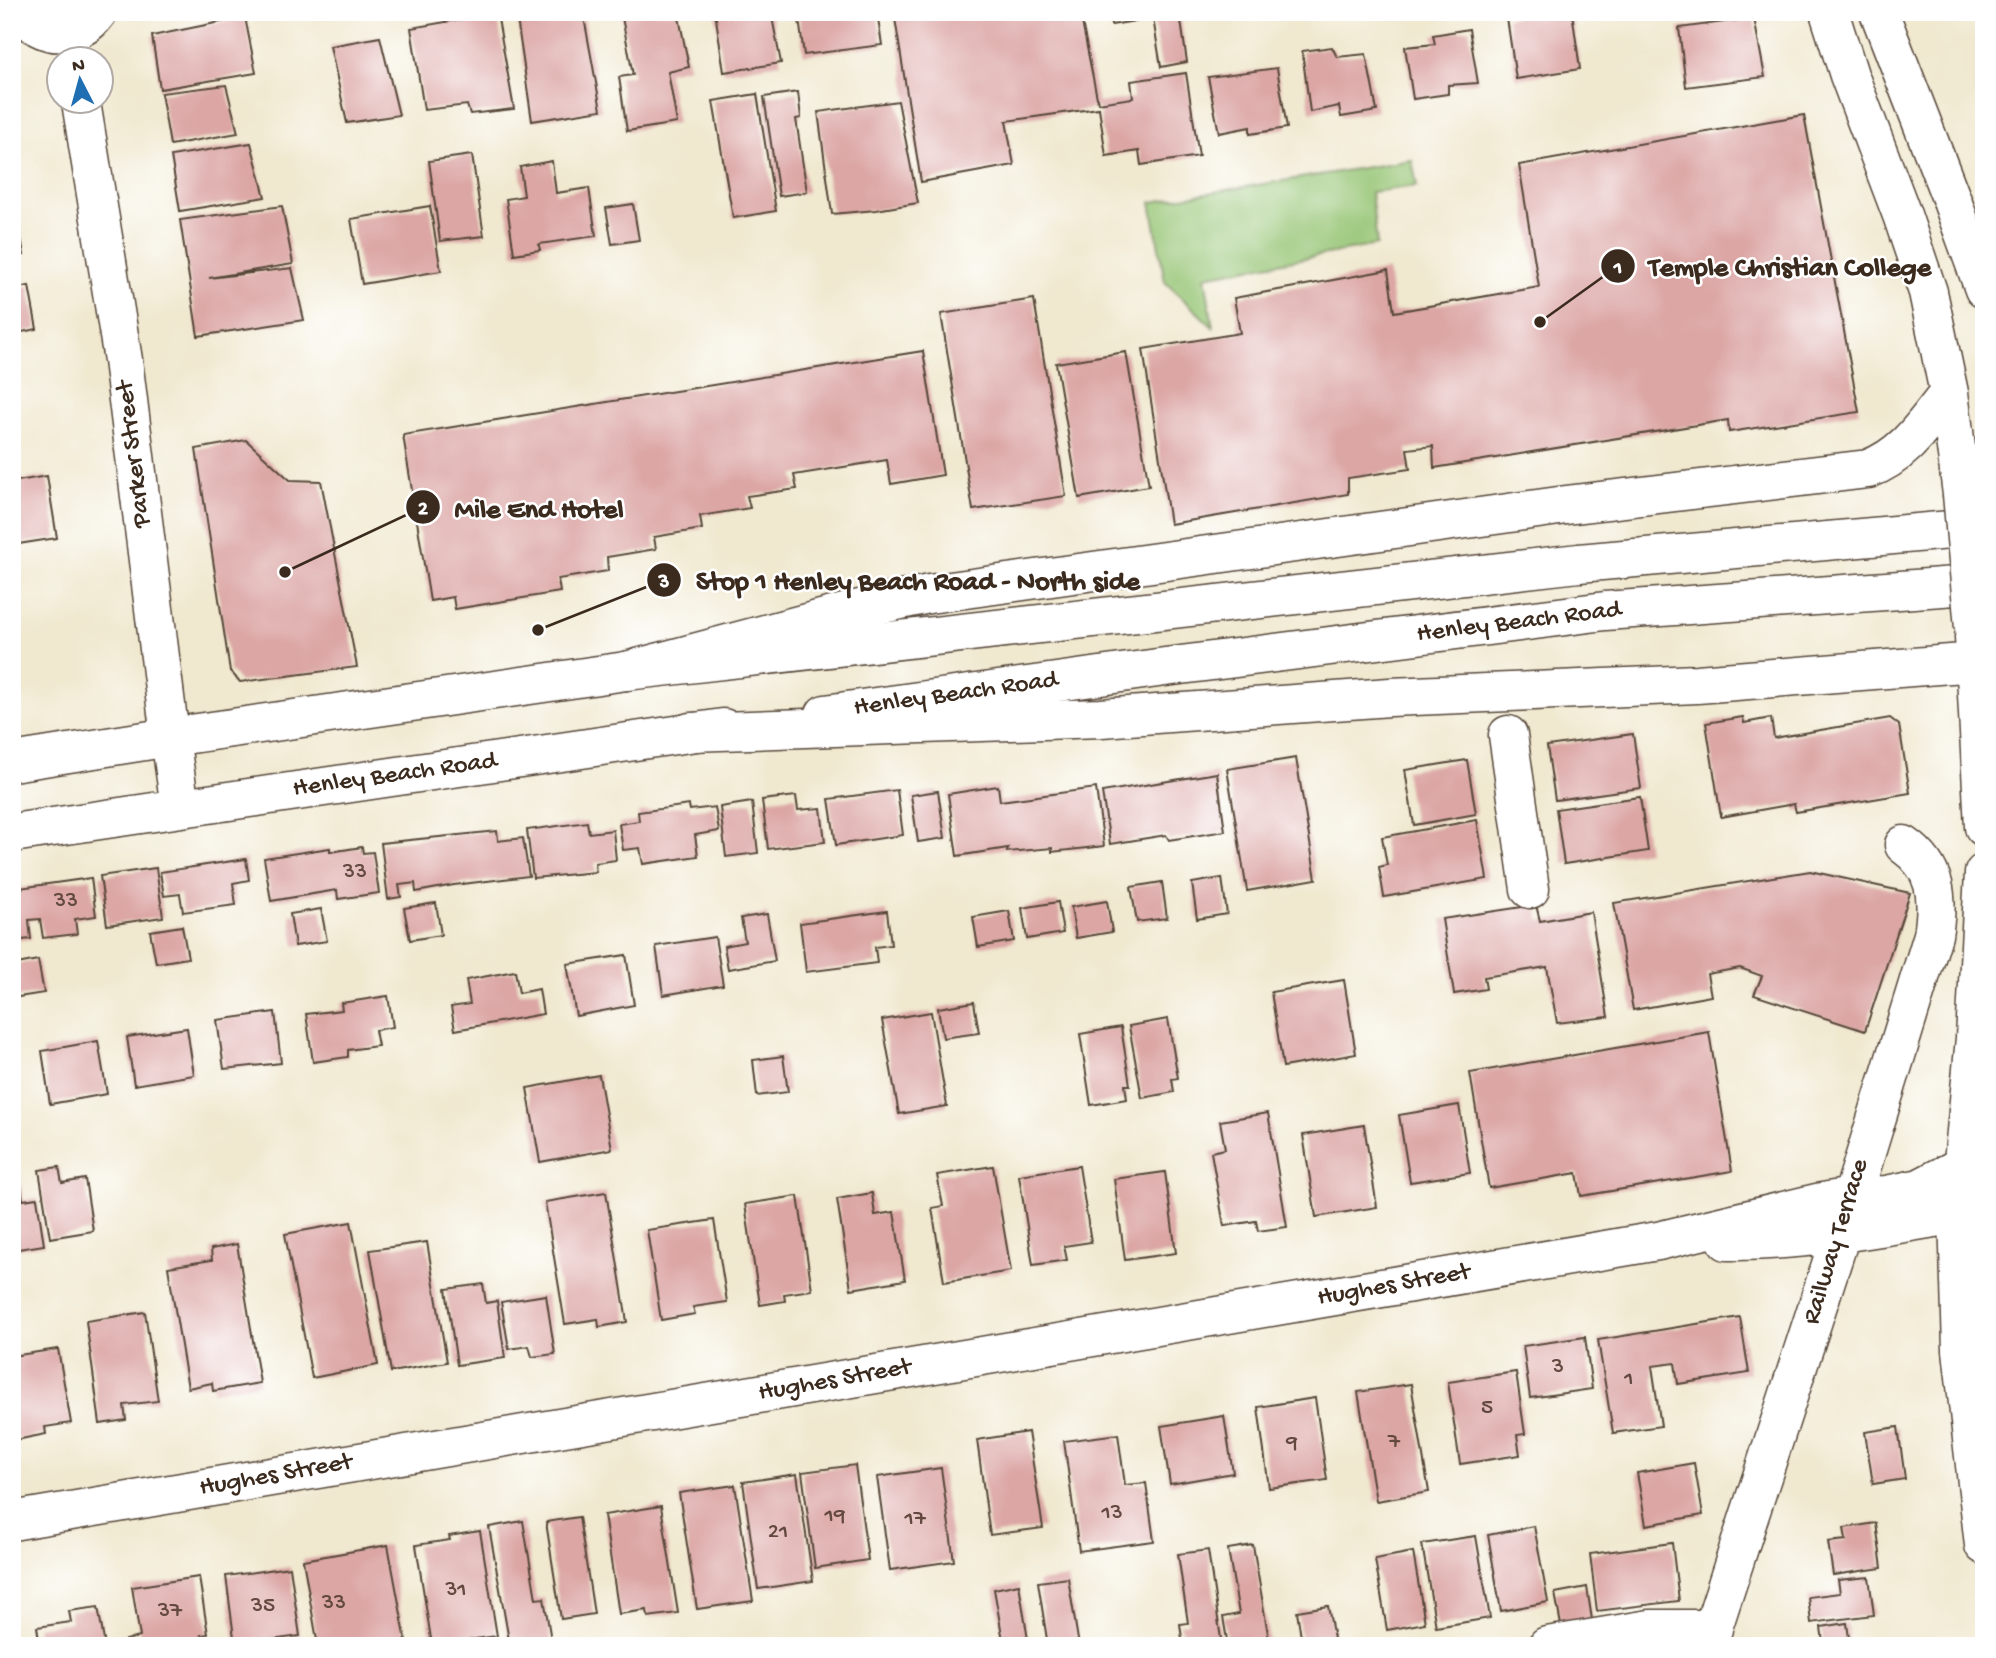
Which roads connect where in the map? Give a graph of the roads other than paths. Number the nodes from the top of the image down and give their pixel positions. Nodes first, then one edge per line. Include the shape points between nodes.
1 (22, 12) edge
2 (1829, 12) edge
3 (1879, 12) edge
4 (80, 35) edge
5 (83, 116) edge
6 (1984, 289) edge
7 (1949, 393) junction
8 (1984, 527) edge
9 (1984, 584) edge
10 (1978, 650) edge
11 (626, 671) junction
12 (690, 732) junction
13 (1508, 735) dead end
14 (170, 737) junction
15 (12, 762) edge
16 (180, 807) junction
17 (1984, 827) edge
18 (12, 833) edge
19 (1904, 845) dead end
20 (1984, 873) edge
21 (1530, 889) dead end
22 (1962, 1166) junction
23 (1852, 1197) junction
24 (1971, 1209) edge
25 (1841, 1234) junction
26 (1658, 1241) junction
27 (12, 1521) edge
28 (1984, 1545) edge
29 (1710, 1638) edge
30 (1547, 1646) edge

1 - 4 main road via 31,23 53,33
2 - 7 main road via 1928,292
3 - 6 main road
5 - 14 main road, Parker Street via 123,360
7 - 10 main road, bridge
7 - 11 main road via 1910,443 1868,469 1566,505 929,594
8 - 11 main road, Henley Beach Road via 1579,563
9 - 12 main road, Henley Beach Road via 1591,613
10 - 12 main road via 1697,684 1390,697 1101,718
10 - 17 main road
11 - 14 main road, Henley Beach Road
12 - 16 main road, Henley Beach Road
13 - 21 main road
14 - 15 main road, Henley Beach Road
14 - 16 main road, Parker Street
16 - 18 main road, Henley Beach Road
19 - 23 main road, Railway Terrace via 1930,874 1937,901 1933,935
20 - 22 main road
22 - 23 main road, Hughes Street via 1920,1188
22 - 24 main road
23 - 25 main road, Railway Terrace
23 - 26 main road, Hughes Street
24 - 25 main road, Hughes Street
24 - 28 main road via 1962,1350
25 - 26 main road, Hughes Street via 1760,1241
25 - 29 main road, Railway Terrace
26 - 27 main road, Hughes Street
29 - 30 main road via 1650,1629

